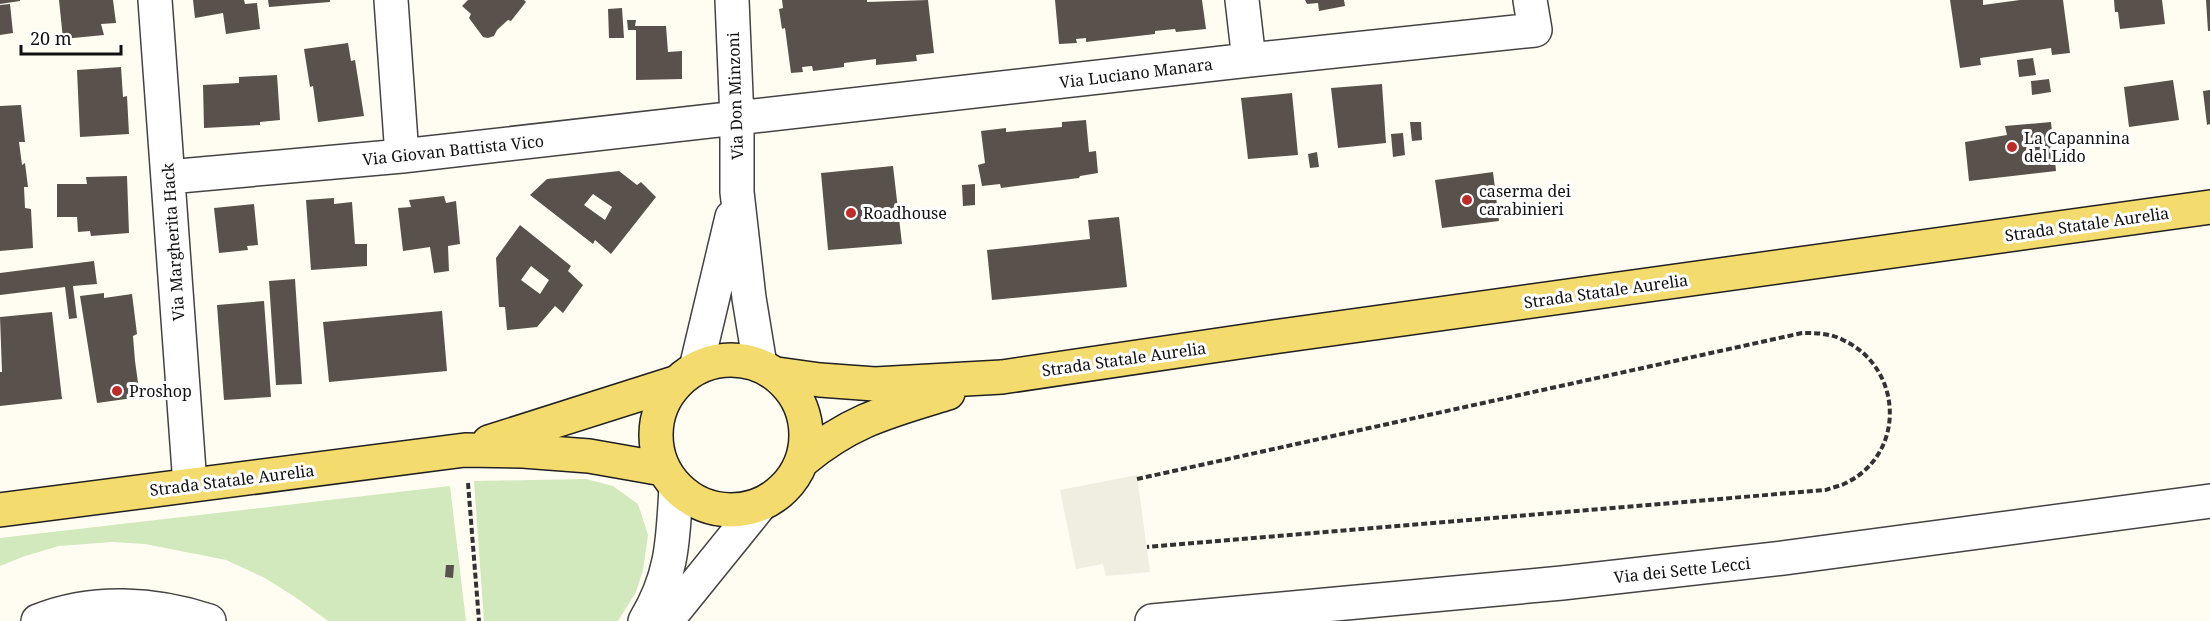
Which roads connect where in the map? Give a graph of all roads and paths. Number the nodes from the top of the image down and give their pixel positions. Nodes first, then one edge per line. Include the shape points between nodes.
1 (155, 0) edge
2 (391, 0) edge
3 (732, 0) edge
4 (1242, 0) edge
5 (1533, 15) edge
6 (1249, 60) junction
7 (737, 119) junction
8 (402, 156) junction
9 (168, 177) junction
10 (737, 192) junction
11 (2210, 207) edge
12 (769, 370) junction
13 (687, 375) junction
14 (1002, 377) junction
15 (466, 461) junction
16 (802, 461) junction
17 (670, 478) junction
18 (1137, 479) dead end
19 (190, 485) junction
20 (2210, 501) edge
21 (760, 504) junction
22 (0, 510) edge
23 (1147, 547) dead end
24 (674, 617) edge
25 (38, 621) edge
26 (209, 621) edge
27 (479, 621) edge
28 (645, 621) edge
29 (1152, 621) edge

1 - 9 street, Via Margherita Hack
2 - 8 street
3 - 7 street, Via Don Minzoni
4 - 6 street
5 - 6 street, Via Luciano Manara
6 - 7 street, Via Luciano Manara
7 - 8 street, Via Giovan Battista Vico
7 - 10 street, Via Don Minzoni
8 - 9 street, Via Giovan Battista Vico
9 - 19 street, Via Margherita Hack
10 - 12 street, Via Don Minzoni via 749,298
10 - 13 street, Via Don Minzoni
11 - 14 main road, Strada Statale Aurelia
12 - 13 main road via 744,360 728,359 711,362
12 - 14 main road, Strada Statale Aurelia via 875,384
12 - 16 main road via 789,386 804,413 806,445
13 - 15 main road, Strada Statale Aurelia
13 - 17 main road via 668,394 657,423 656,439
14 - 16 main road, Strada Statale Aurelia via 877,414 825,441
15 - 17 main road, Strada Statale Aurelia via 523,451 589,456
15 - 19 main road, Strada Statale Aurelia
15 - 27 path
16 - 21 main road via 782,491
17 - 21 main road via 701,504 716,509 738,510
17 - 28 street via 671,559
18 - 23 path via 1802,333 1841,338 1858,348 1878,370 1889,398 1886,438 1877,456 1848,482 1826,490
19 - 22 main road, Strada Statale Aurelia
20 - 29 street, Via dei Sette Lecci via 1597,579
21 - 24 street
25 - 26 street via 89,608 131,606 168,609

